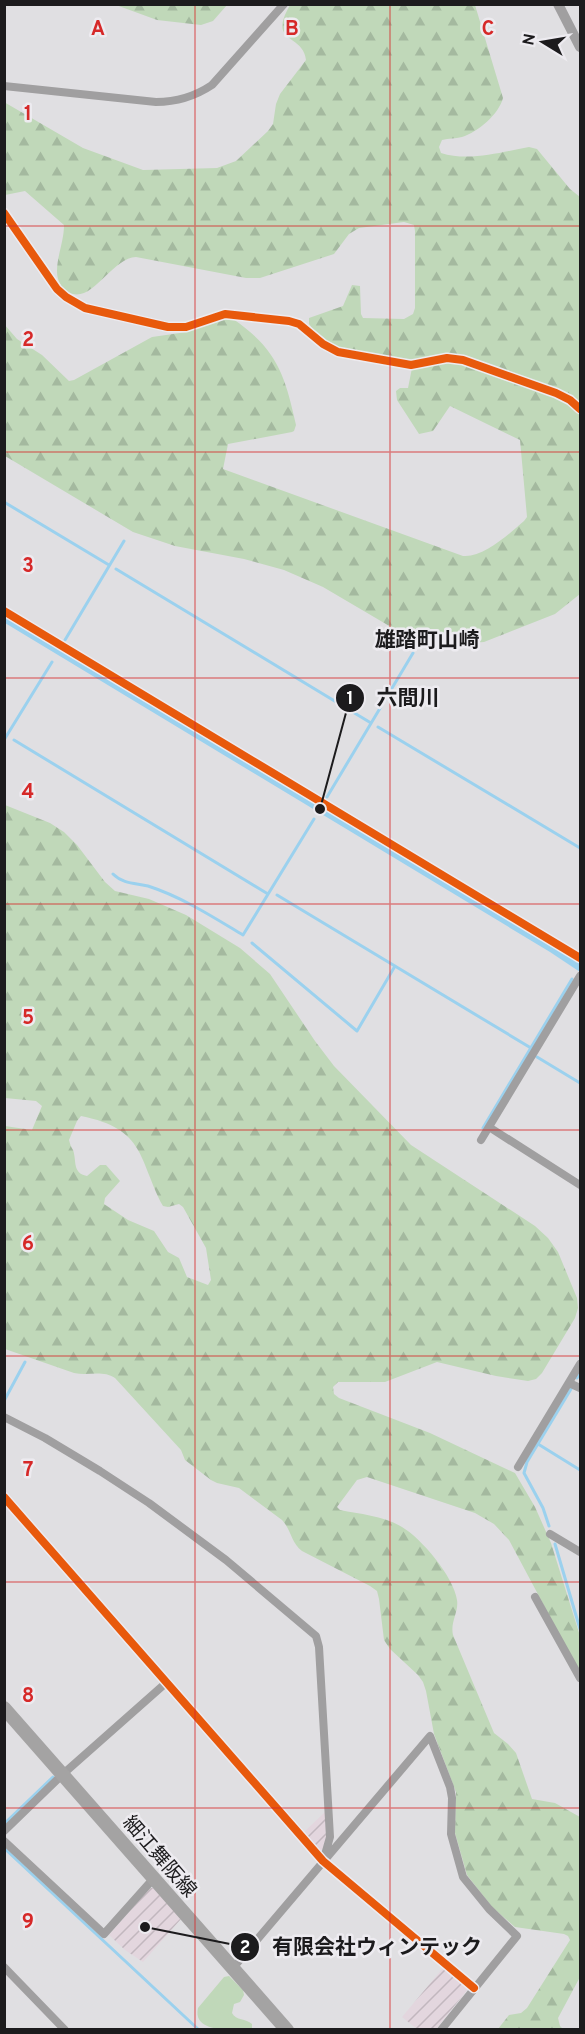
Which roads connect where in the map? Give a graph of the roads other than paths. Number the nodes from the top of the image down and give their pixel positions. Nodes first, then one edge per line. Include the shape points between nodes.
1 (284, 4) edge
2 (558, 4) edge
3 (580, 47) edge
4 (4, 86) edge
5 (4, 213) edge
6 (580, 410) edge
7 (4, 611) edge
8 (580, 958) edge
9 (579, 977) edge
10 (489, 1127) junction
11 (481, 1140) dead end
12 (580, 1185) edge
13 (580, 1364) edge
14 (569, 1383) junction
15 (580, 1388) edge
16 (4, 1417) edge
17 (518, 1467) dead end
18 (4, 1497) edge
19 (550, 1534) dead end
20 (580, 1552) edge
21 (535, 1597) dead end
22 (580, 1678) edge
23 (167, 1682) junction
24 (4, 1708) edge
25 (63, 1774) junction
26 (4, 1831) edge
27 (4, 1841) edge
28 (323, 1861) junction
29 (154, 1878) junction
30 (4, 1967) edge
31 (233, 1968) junction
32 (474, 1988) junction
33 (65, 2030) edge
34 (287, 2030) edge
35 (441, 2030) edge

1 - 4 street via 212,85 180,100 156,102
2 - 3 street
5 - 6 street via 57,289 86,308 177,328 225,314 289,321 338,352 411,365 447,358 463,360 556,393
7 - 8 street
9 - 10 street
10 - 11 street
10 - 12 street
13 - 14 street
14 - 15 street
14 - 17 street
16 - 28 street via 91,1465 148,1503 226,1560 316,1636 330,1837
18 - 23 street
19 - 20 street
21 - 22 street
23 - 25 street
23 - 28 street
24 - 25 main road, 細江舞阪線
25 - 26 street
25 - 29 main road, 細江舞阪線
27 - 29 street via 104,1934
28 - 31 street
28 - 32 street
28 - 32 street via 430,1736 452,1792 451,1834 463,1877 489,1910 517,1936
29 - 31 main road, 細江舞阪線
30 - 33 street
31 - 34 main road, 細江舞阪線
32 - 35 street

